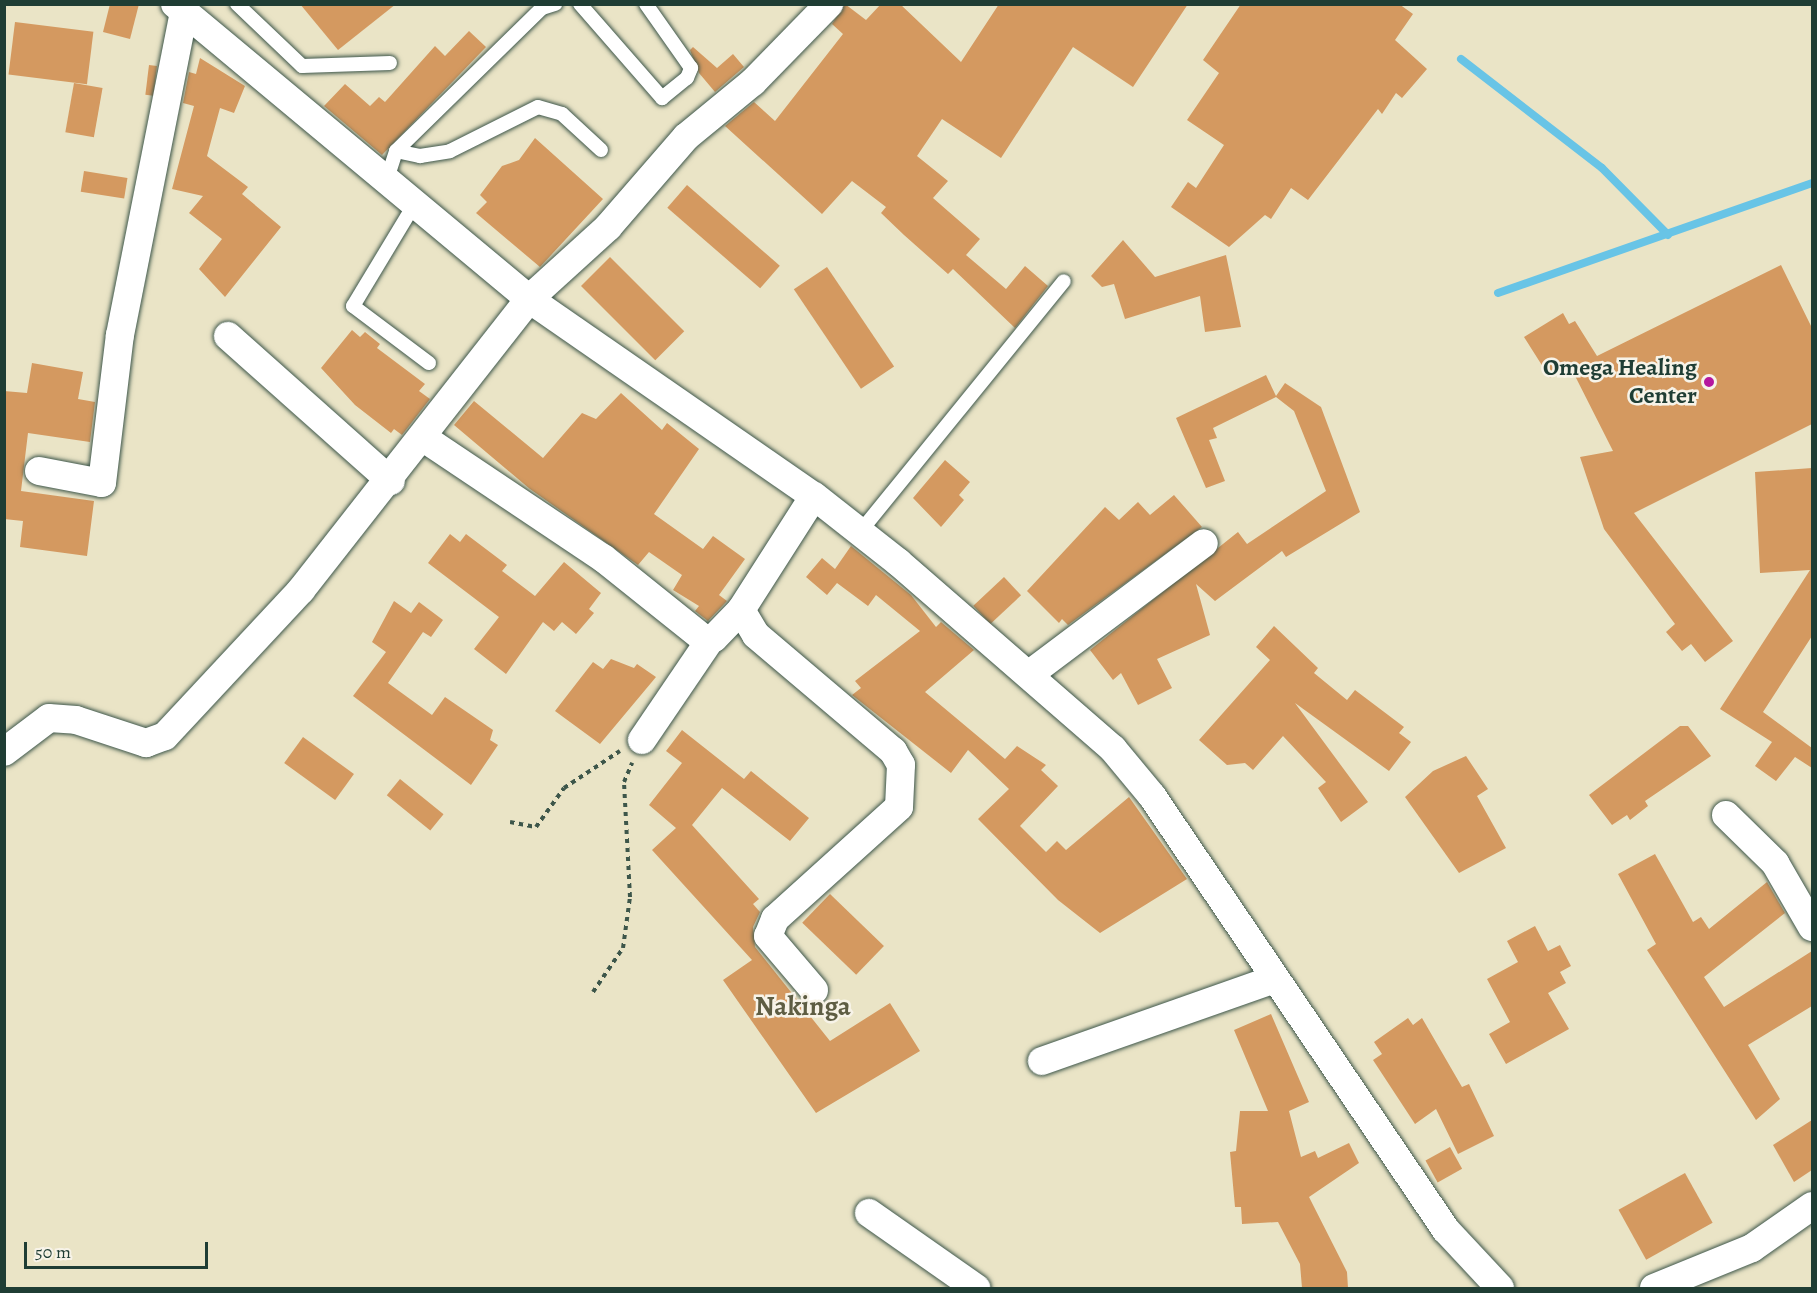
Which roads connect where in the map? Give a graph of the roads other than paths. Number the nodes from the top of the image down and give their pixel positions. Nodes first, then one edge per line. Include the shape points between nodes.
1 (237, 4) edge
2 (555, 4) edge
3 (580, 4) edge
4 (646, 4) edge
5 (830, 4) edge
6 (179, 9) edge
7 (390, 63) dead end
8 (601, 150) dead end
9 (396, 151) junction
10 (386, 182) junction
11 (414, 205) junction
12 (1064, 281) dead end
13 (529, 299) junction
14 (228, 336) dead end
15 (429, 363) dead end
16 (425, 439) junction
17 (39, 471) dead end
18 (391, 481) junction
19 (814, 496) junction
20 (860, 532) junction
21 (1204, 543) dead end
22 (741, 610) junction
23 (710, 640) junction
24 (1031, 673) junction
25 (642, 740) road end
26 (4, 752) edge
27 (1726, 815) dead end
28 (1812, 927) edge
29 (1272, 980) junction
30 (814, 990) dead end
31 (1042, 1060) dead end
32 (1812, 1206) edge
33 (869, 1213) dead end
34 (976, 1288) edge
35 (1500, 1288) edge
36 (1654, 1288) edge

1 - 7 lane via 302,66 331,69
2 - 9 lane via 542,8
3 - 4 lane via 662,98 687,78 691,68
5 - 13 street via 753,82 686,137 608,227
6 - 10 street
6 - 17 street via 120,335 102,483
8 - 9 lane via 562,114 538,107 450,151 420,156
9 - 10 lane
10 - 11 street
11 - 13 street
11 - 15 lane via 353,306
12 - 20 lane
13 - 16 street
13 - 19 street
14 - 18 street
16 - 18 street
16 - 23 street via 540,513
18 - 26 street via 302,590 165,736 146,743 76,720 49,718
19 - 20 street
19 - 22 street
20 - 24 street
21 - 24 street
22 - 23 street
22 - 30 street via 756,635 893,751 901,765 899,807 775,919 768,936
23 - 25 street
24 - 29 street via 1113,749 1152,796
27 - 28 street via 1776,863
29 - 31 street
29 - 35 street via 1446,1230
32 - 36 street via 1752,1248
33 - 34 street

